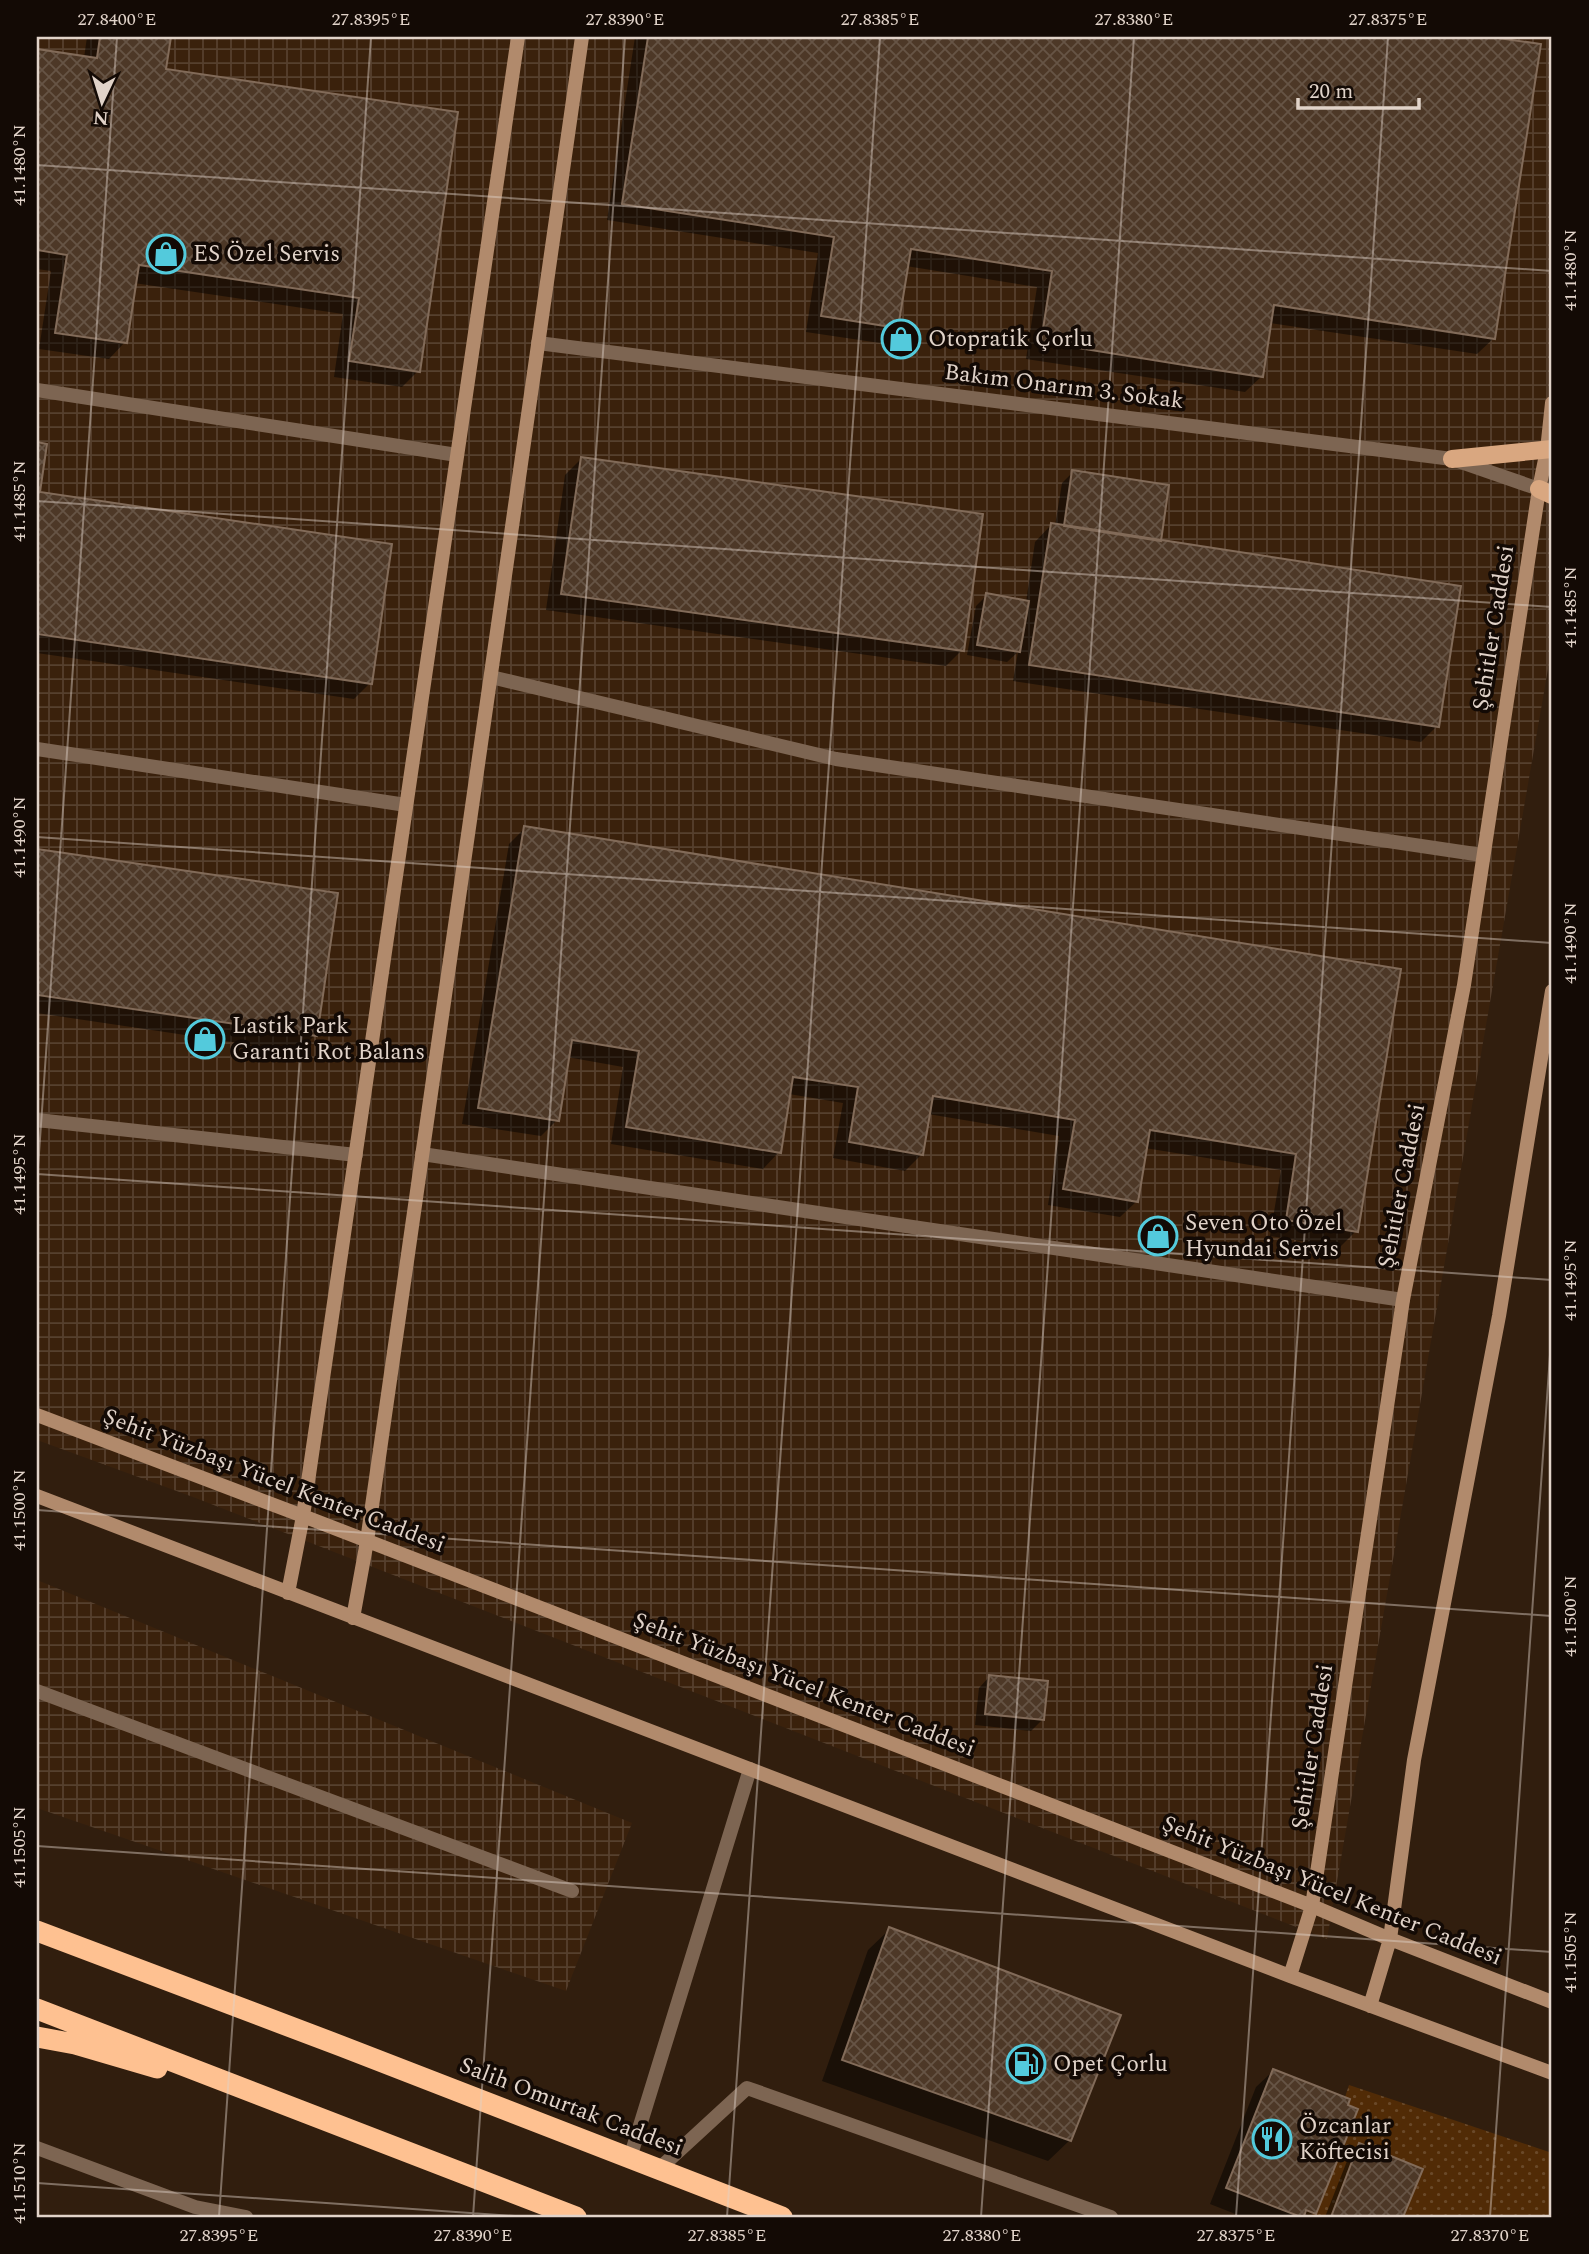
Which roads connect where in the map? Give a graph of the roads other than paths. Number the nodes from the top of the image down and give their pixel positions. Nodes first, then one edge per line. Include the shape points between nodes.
1 (518, 37) edge
2 (582, 37) edge
3 (538, 343) junction
4 (37, 390) edge
5 (1552, 403) edge
6 (1550, 449) edge
7 (457, 455) junction
8 (1452, 459) junction
9 (1545, 492) edge
10 (491, 677) junction
11 (37, 749) edge
12 (406, 805) junction
13 (1482, 855) junction
14 (1552, 991) edge
15 (37, 1120) edge
16 (422, 1154) junction
17 (356, 1155) junction
18 (1403, 1300) junction
19 (37, 1415) edge
20 (37, 1496) edge
21 (303, 1516) junction
22 (367, 1541) junction
23 (288, 1593) junction
24 (353, 1618) junction
25 (37, 1691) edge
26 (750, 1769) junction
27 (572, 1891) dead end
28 (1312, 1906) junction
29 (37, 1931) edge
30 (1390, 1939) junction
31 (1290, 1976) junction
32 (1552, 2002) edge
33 (1370, 2006) junction
34 (37, 2008) edge
35 (37, 2037) edge
36 (1552, 2073) edge
37 (298, 2109) junction
38 (37, 2148) edge
39 (630, 2158) junction
40 (659, 2169) junction
41 (246, 2217) edge
42 (576, 2217) edge
43 (782, 2217) edge
44 (1111, 2217) edge

1 - 7 street
2 - 3 street
3 - 8 street, Bakım Onarım 3. Sokak
3 - 10 street
4 - 7 street
5 - 6 street, Şehitler Caddesi
6 - 8 main road
6 - 9 street, Şehitler Caddesi
7 - 12 street
8 - 9 street, Bakım Onarım 3. Sokak
9 - 13 street, Şehitler Caddesi
10 - 13 street via 836,759
10 - 16 street
11 - 12 street
12 - 17 street
13 - 18 street, Şehitler Caddesi via 1464,985
14 - 30 street via 1499,1316 1414,1760
15 - 17 street
16 - 18 street
16 - 22 street
17 - 21 street
18 - 28 street, Şehitler Caddesi
19 - 21 street, Şehit Yüzbaşı Yücel Kenter Caddesi
20 - 23 street
21 - 22 street, Şehit Yüzbaşı Yücel Kenter Caddesi
21 - 23 street
22 - 24 street
22 - 28 street, Şehit Yüzbaşı Yücel Kenter Caddesi
23 - 24 street
24 - 26 street
25 - 27 street
26 - 31 street
26 - 39 street
28 - 30 street, Şehit Yüzbaşı Yücel Kenter Caddesi
28 - 31 street, Şehitler Caddesi
29 - 39 highway, Salih Omurtak Caddesi
30 - 32 street, Şehit Yüzbaşı Yücel Kenter Caddesi
30 - 33 street
31 - 33 street
33 - 36 street
34 - 37 highway
35 - 37 highway
37 - 42 highway
38 - 41 street via 195,2207
39 - 40 highway, Salih Omurtak Caddesi
40 - 43 highway, Salih Omurtak Caddesi
40 - 44 street via 747,2088

